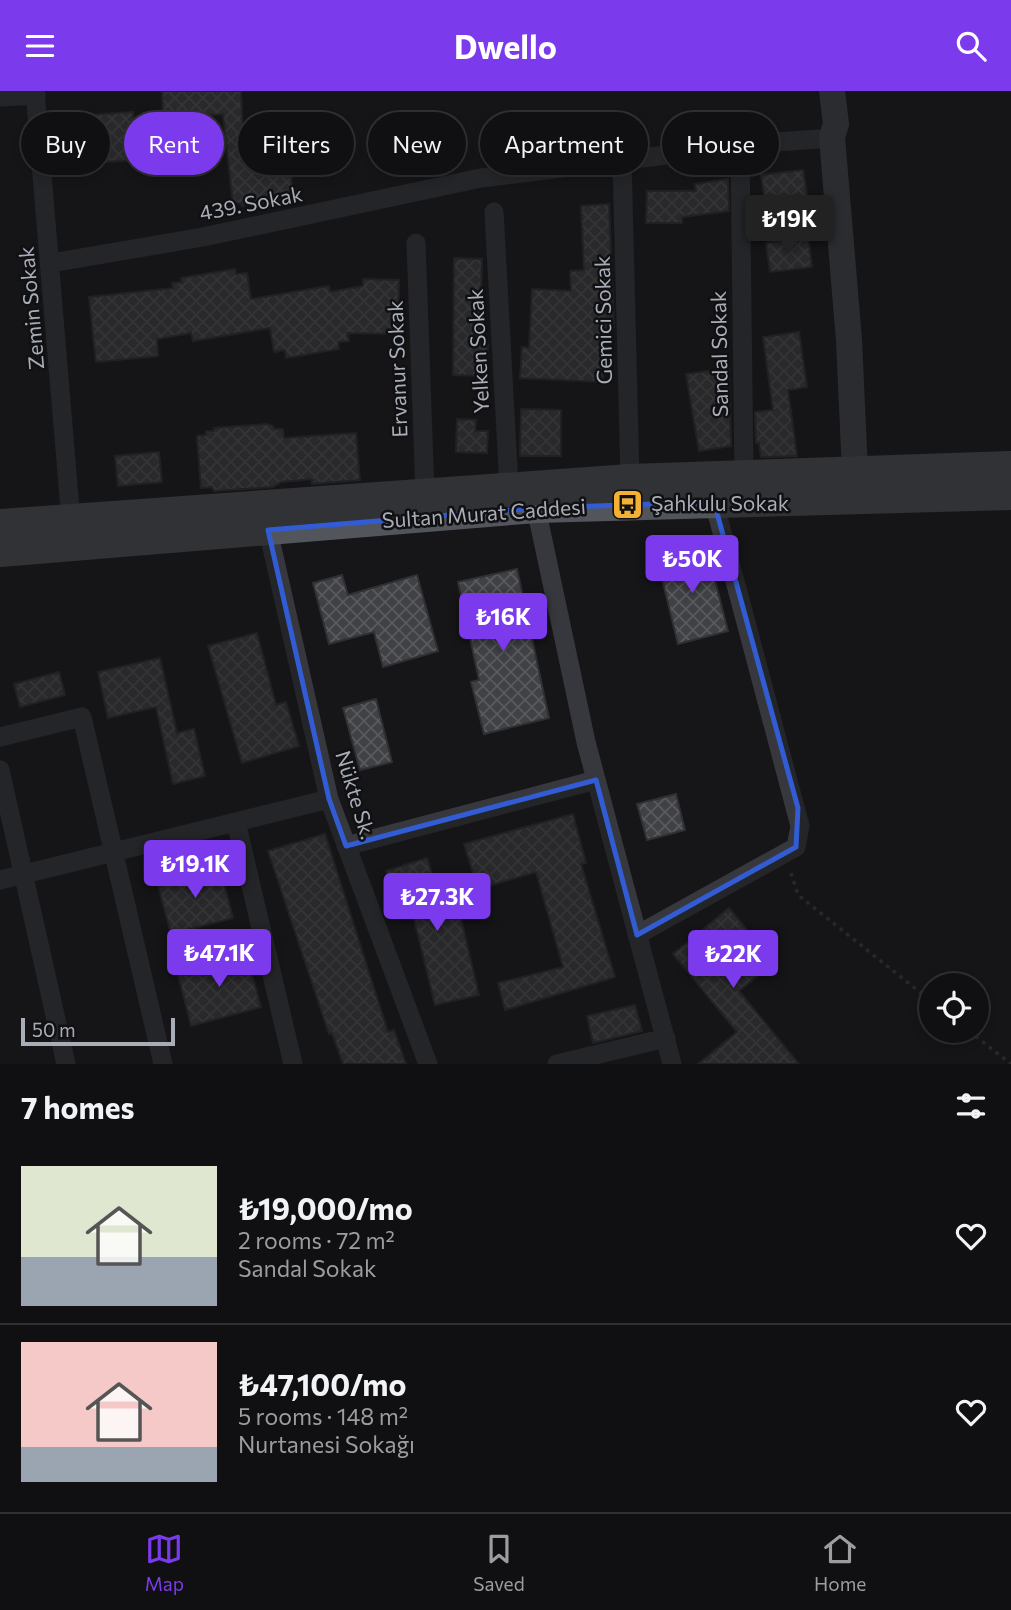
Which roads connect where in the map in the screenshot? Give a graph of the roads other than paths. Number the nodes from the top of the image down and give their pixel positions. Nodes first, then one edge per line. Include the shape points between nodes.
1 (816, 91) edge
2 (832, 91) edge
3 (36, 93) edge
4 (0, 97) edge
5 (832, 138) junction
6 (779, 143) edge
7 (504, 175) edge
8 (622, 175) edge
9 (740, 175) edge
10 (494, 212) dead end
11 (416, 243) dead end
12 (51, 263) junction
13 (1011, 467) edge
14 (744, 476) junction
15 (631, 479) junction
16 (856, 485) junction
17 (509, 487) junction
18 (425, 494) junction
19 (1011, 495) edge
20 (714, 502) junction
21 (536, 509) junction
22 (71, 521) junction
23 (0, 524) edge
24 (268, 530) junction
25 (0, 551) edge
26 (0, 737) edge
27 (0, 770) edge
28 (596, 781) junction
29 (329, 799) junction
30 (236, 822) junction
31 (346, 846) junction
32 (114, 852) junction
33 (26, 873) junction
34 (0, 880) edge
35 (637, 935) junction
36 (666, 1038) junction
37 (65, 1064) edge
38 (163, 1064) edge
39 (293, 1064) edge
40 (428, 1064) edge
41 (557, 1064) edge
42 (672, 1064) edge

1 - 5 main road via 822,128
2 - 5 main road via 836,124
3 - 4 street
3 - 12 street, Zemin Sokak
5 - 6 street, 439. Sokak
5 - 16 main road
7 - 12 street, 439. Sokak
8 - 15 street, Gemici Sokak
9 - 14 street, Sandal Sokak
10 - 17 street, Yelken Sokak
11 - 18 street, Ervanur Sokak
12 - 22 street, Zemin Sokak
13 - 16 main road
14 - 15 main road, Sultan Murat Caddesi
14 - 16 main road, Sultan Murat Caddesi
15 - 17 main road, Sultan Murat Caddesi
16 - 19 main road, Sultan Murat Caddesi
16 - 20 main road, Sultan Murat Caddesi
17 - 18 main road, Sultan Murat Caddesi
18 - 22 main road, Sultan Murat Caddesi
20 - 21 main road, Sultan Murat Caddesi
20 - 35 street via 800,826 796,846
21 - 24 main road, Sultan Murat Caddesi
21 - 28 street
22 - 23 main road, Sultan Murat Caddesi
24 - 25 main road, Sultan Murat Caddesi
24 - 29 street, Nükte Sk.
26 - 32 street via 82,717
27 - 33 street
28 - 31 street
28 - 35 street
29 - 30 street
29 - 31 street, Nükte Sk.
30 - 32 street
30 - 39 street
31 - 40 street, Nükte Sk.
32 - 33 street
32 - 38 street
33 - 34 street
33 - 37 street
35 - 36 street
36 - 41 street
36 - 42 street

